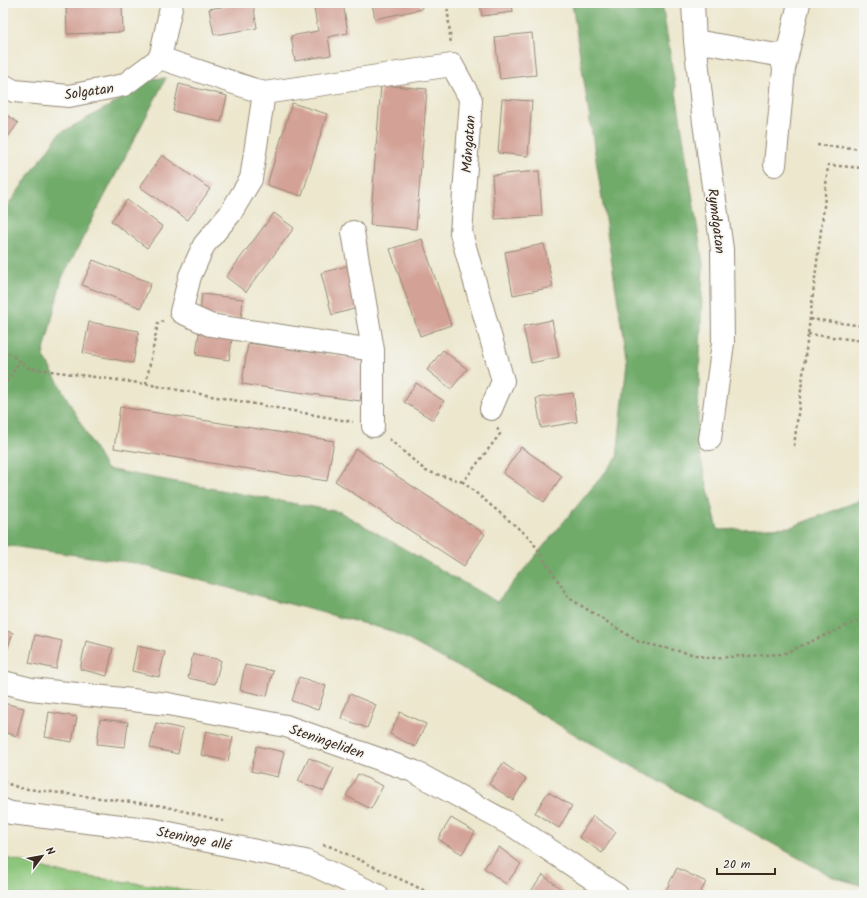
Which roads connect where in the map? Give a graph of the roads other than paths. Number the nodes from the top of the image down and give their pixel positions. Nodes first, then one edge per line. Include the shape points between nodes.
1 (172, 3) edge
2 (694, 3) edge
3 (799, 3) edge
4 (695, 41) junction
5 (160, 58) junction
6 (784, 69) junction
7 (3, 85) edge
8 (264, 93) junction
9 (775, 165) dead end
10 (353, 232) dead end
11 (373, 350) junction
12 (491, 409) road end
13 (373, 426) road end
14 (710, 440) dead end
15 (3, 682) edge
16 (3, 810) edge
17 (377, 895) edge
18 (617, 895) edge

1 - 5 street
2 - 4 street, Rymdgatan
3 - 6 street
4 - 6 street via 777,55 782,60
4 - 14 street, Rymdgatan via 722,248 723,343
5 - 7 street, Solgatan via 124,85 69,96 14,91
5 - 8 street
6 - 9 street
8 - 11 street via 251,179 230,214 204,245 190,276 181,312 210,325
8 - 12 street, Mångatan via 452,65 471,100 461,233 503,381
10 - 11 street
11 - 13 street
15 - 18 street, Steningeliden via 30,689 168,704 286,726 413,772 515,827
16 - 17 street, Steninge allé via 155,830 305,861

